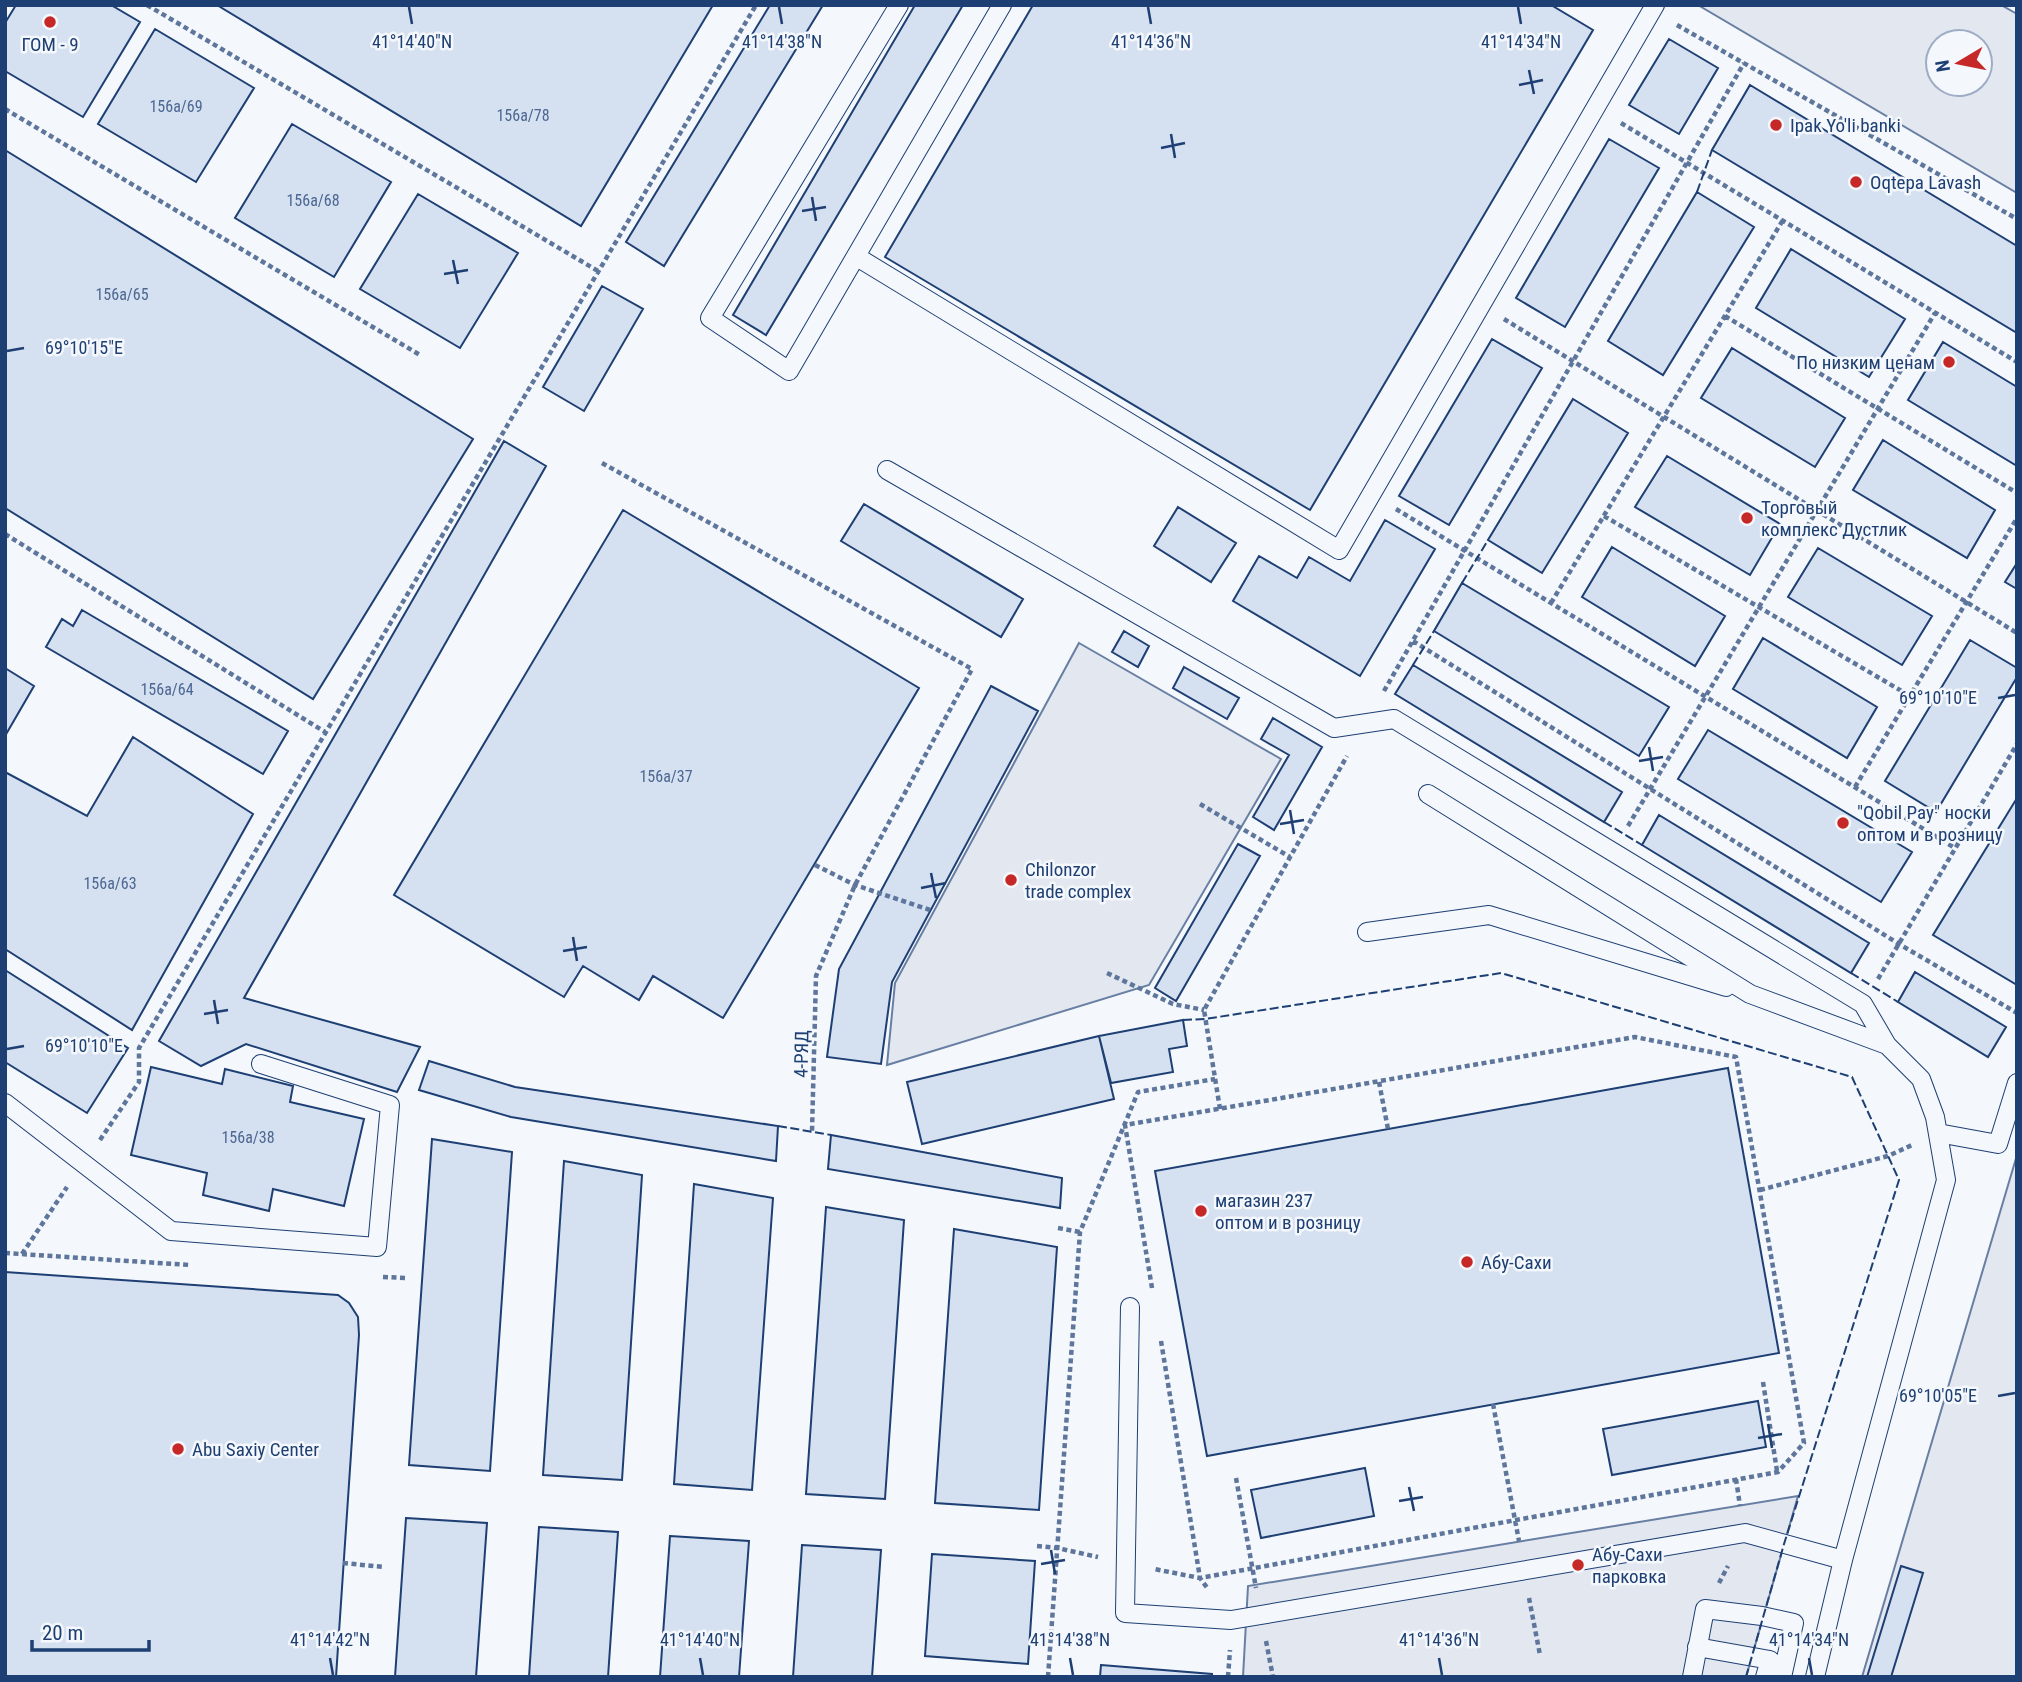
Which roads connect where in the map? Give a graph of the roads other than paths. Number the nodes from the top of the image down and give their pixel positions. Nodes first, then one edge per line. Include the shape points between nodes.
1 (899, 5) edge
2 (1002, 5) edge
3 (1654, 8) edge
4 (857, 257) junction
5 (887, 470) dead end
6 (1428, 794) dead end
7 (1367, 932) dead end
8 (1750, 994) junction
9 (1887, 1045) junction
10 (261, 1063) dead end
11 (2017, 1083) edge
12 (5, 1103) edge
13 (1938, 1133) junction
14 (1130, 1307) dead end
15 (1843, 1560) junction
16 (1697, 1647) junction
17 (1692, 1677) edge
18 (1765, 1677) edge
19 (1782, 1677) edge
20 (1815, 1677) edge

1 - 4 lane via 710,318 789,371
2 - 4 lane
3 - 4 lane via 1339,550
5 - 9 lane via 1334,728 1394,719 1863,1004
6 - 8 lane
7 - 8 lane via 1489,915
8 - 9 lane
9 - 13 lane via 1921,1079
10 - 12 lane via 390,1105 377,1247 171,1231
11 - 13 lane via 1998,1144
13 - 15 lane via 1946,1180
14 - 15 lane via 1125,1613 1231,1620 1745,1533
15 - 20 lane
16 - 17 lane
16 - 18 lane via 1769,1660
16 - 19 lane via 1705,1609 1794,1623

